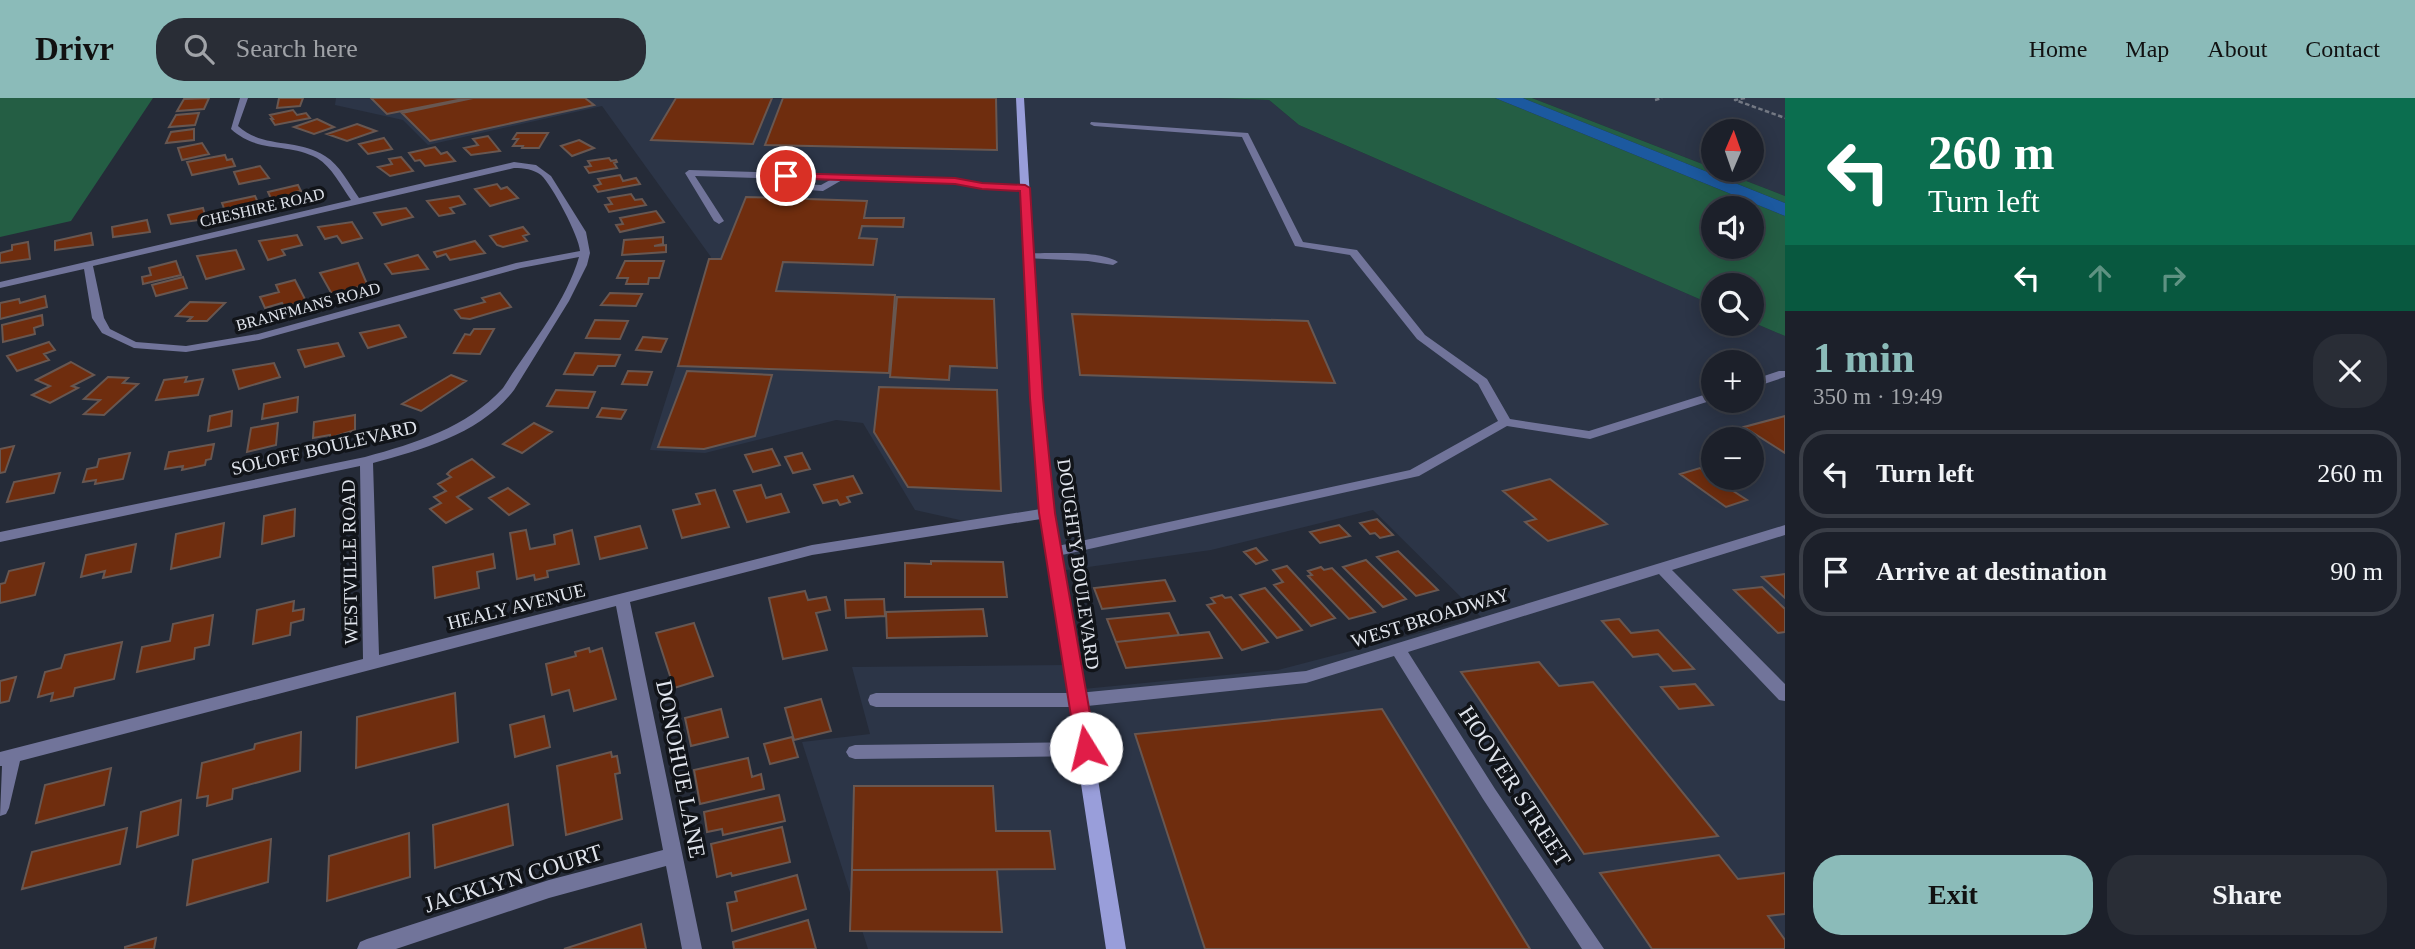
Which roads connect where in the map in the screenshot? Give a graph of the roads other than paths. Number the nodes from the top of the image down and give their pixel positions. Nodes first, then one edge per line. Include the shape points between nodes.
1 (244, 98) edge
2 (1020, 98) edge
3 (1094, 124) dead end
4 (1025, 188) junction
5 (356, 201) junction
6 (719, 221) dead end
7 (585, 253) junction
8 (1029, 256) junction
9 (1114, 261) dead end
10 (88, 265) junction
11 (0, 285) edge
12 (1783, 374) edge
13 (1764, 380) edge
14 (1701, 401) edge
15 (1505, 422) junction
16 (366, 461) junction
17 (1047, 513) junction
18 (1785, 530) edge
19 (0, 537) edge
20 (1053, 552) junction
21 (1662, 568) junction
22 (622, 598) junction
23 (1398, 649) junction
24 (371, 663) junction
25 (1785, 695) edge
26 (876, 700) dead end
27 (1078, 700) junction
28 (1086, 748) junction
29 (855, 752) dead end
30 (7, 758) edge
31 (0, 808) edge
32 (673, 856) junction
33 (368, 949) edge
34 (692, 949) edge
35 (1116, 949) edge
36 (1594, 949) edge

1 - 5 street via 234,127 242,137 319,156
2 - 4 main road, DOUGHTY BOULEVARD
3 - 15 street via 1245,135 1299,244 1353,252 1421,337 1483,382
4 - 6 street via 841,177 823,188 796,187 786,176 689,173
4 - 8 main road, DOUGHTY BOULEVARD
5 - 7 street, CHESHIRE ROAD via 503,166 531,166 545,172 581,234
5 - 10 street, CHESHIRE ROAD
7 - 10 street, BRANFMANS ROAD via 520,265 259,337 186,349 134,345 106,331
7 - 16 street, SOLOFF BOULEVARD via 573,281 497,402 442,438
8 - 9 street
8 - 17 main road, DOUGHTY BOULEVARD
10 - 11 street, CHESHIRE ROAD
12 - 13 street
14 - 15 street via 1590,435
15 - 20 street via 1414,473
16 - 19 street, SOLOFF BOULEVARD
16 - 24 street, WESTVILLE ROAD
17 - 20 main road, DOUGHTY BOULEVARD
17 - 22 street, HEALY AVENUE via 812,550
18 - 21 street, WEST BROADWAY
20 - 27 main road, DOUGHTY BOULEVARD
21 - 23 street, WEST BROADWAY
21 - 25 street
22 - 24 street, HEALY AVENUE
22 - 32 street, DONOHUE LANE
23 - 27 street, WEST BROADWAY via 1279,682
23 - 36 street, HOOVER STREET
24 - 30 street, HEALY AVENUE
26 - 27 street, WEST BROADWAY
27 - 28 main road, DOUGHTY BOULEVARD
28 - 29 street
28 - 35 main road, DOUGHTY BOULEVARD
30 - 31 street
32 - 33 street, JACKLYN COURT via 549,889
32 - 34 street, DONOHUE LANE

